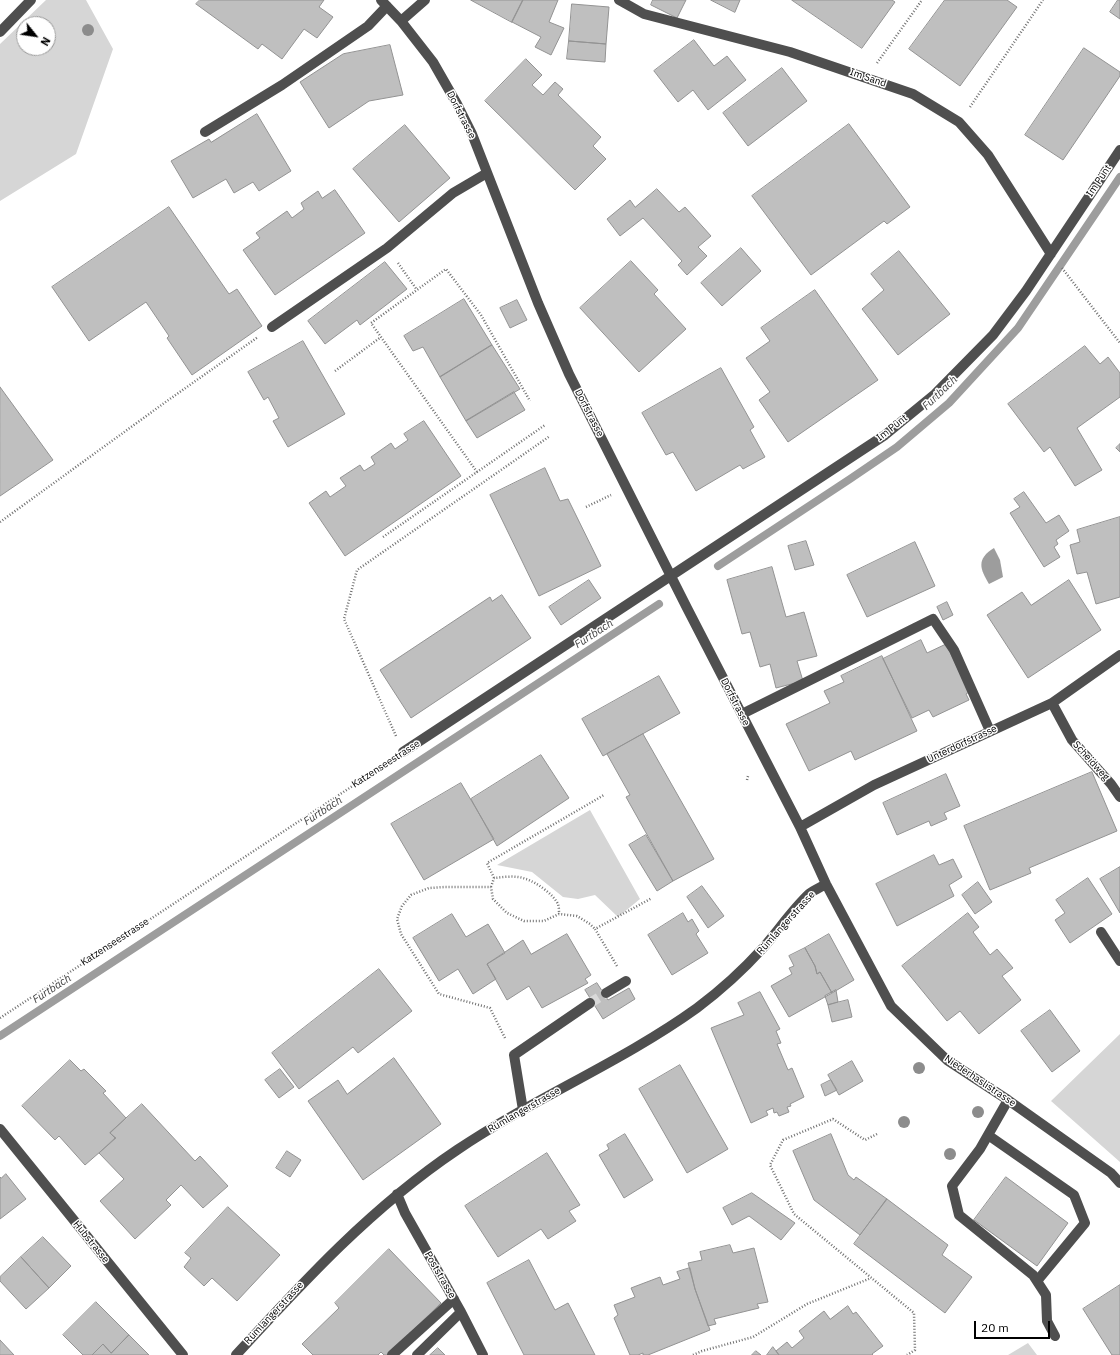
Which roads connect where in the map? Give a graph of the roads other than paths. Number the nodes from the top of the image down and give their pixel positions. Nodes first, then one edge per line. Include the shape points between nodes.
1 (31, 0) edge
2 (425, 0) edge
3 (619, 0) edge
4 (384, 3) edge
5 (401, 21) junction
6 (0, 32) edge
7 (205, 132) dead end
8 (1120, 150) edge
9 (487, 172) junction
10 (1051, 254) junction
11 (272, 327) road end
12 (671, 576) junction
13 (1120, 655) edge
14 (1052, 703) junction
15 (742, 714) junction
16 (990, 731) junction
17 (404, 752) road end
18 (1120, 797) edge
19 (800, 827) junction
20 (826, 884) junction
21 (1102, 932) dead end
22 (1120, 961) edge
23 (626, 981) road end
24 (606, 993) tunnel mouth
25 (590, 1003) tunnel mouth
26 (1008, 1100) junction
27 (523, 1110) junction
28 (0, 1129) edge
29 (988, 1135) junction
30 (1120, 1183) edge
31 (397, 1194) junction
32 (1037, 1281) junction
33 (454, 1299) junction
34 (461, 1312) junction
35 (1055, 1336) dead end
36 (183, 1355) edge
37 (236, 1355) edge
38 (392, 1355) edge
39 (417, 1355) edge
40 (483, 1355) edge

1 - 6 street
2 - 5 street
3 - 10 street, Im Sand via 644,14 790,52 912,94 959,122 988,155
4 - 5 street, Dorfstrasse
4 - 7 street via 368,26 282,85
5 - 9 street, Dorfstrasse via 433,62 457,104
8 - 10 street, Im Pünt
9 - 11 street via 453,193 388,248
9 - 12 street, Dorfstrasse via 538,303 569,374
10 - 12 street, Im Pünt via 993,335 935,394 885,435
12 - 15 street, Dorfstrasse
12 - 17 street, Katzenseestrasse
13 - 14 street, Unterdorfstrasse
14 - 16 street, Unterdorfstrasse
14 - 18 street, Scheidweg via 1072,740
15 - 16 street via 933,619 954,650
15 - 19 street, Dorfstrasse
16 - 19 street, Unterdorfstrasse via 874,785
19 - 20 street, Niederhaslistrasse
20 - 26 street, Niederhaslistrasse via 891,1006 947,1060
20 - 27 street, Rümlangerstrasse via 811,892 735,978 697,1008 662,1032
21 - 22 street
23 - 24 street
25 - 27 street via 514,1055
26 - 29 street
26 - 30 street, Niederhaslistrasse via 1111,1173
27 - 31 street, Rümlangerstrasse via 457,1150
28 - 36 street, Hubstrasse
29 - 32 street via 980,1150 952,1186 959,1215
29 - 32 street via 1074,1195 1085,1223
31 - 33 street, Poststrasse via 405,1213
31 - 37 street, Rümlangerstrasse via 302,1283
32 - 35 street via 1046,1294 1047,1321
33 - 34 street, Poststrasse
33 - 38 street
34 - 39 street
34 - 40 street, Poststrasse

